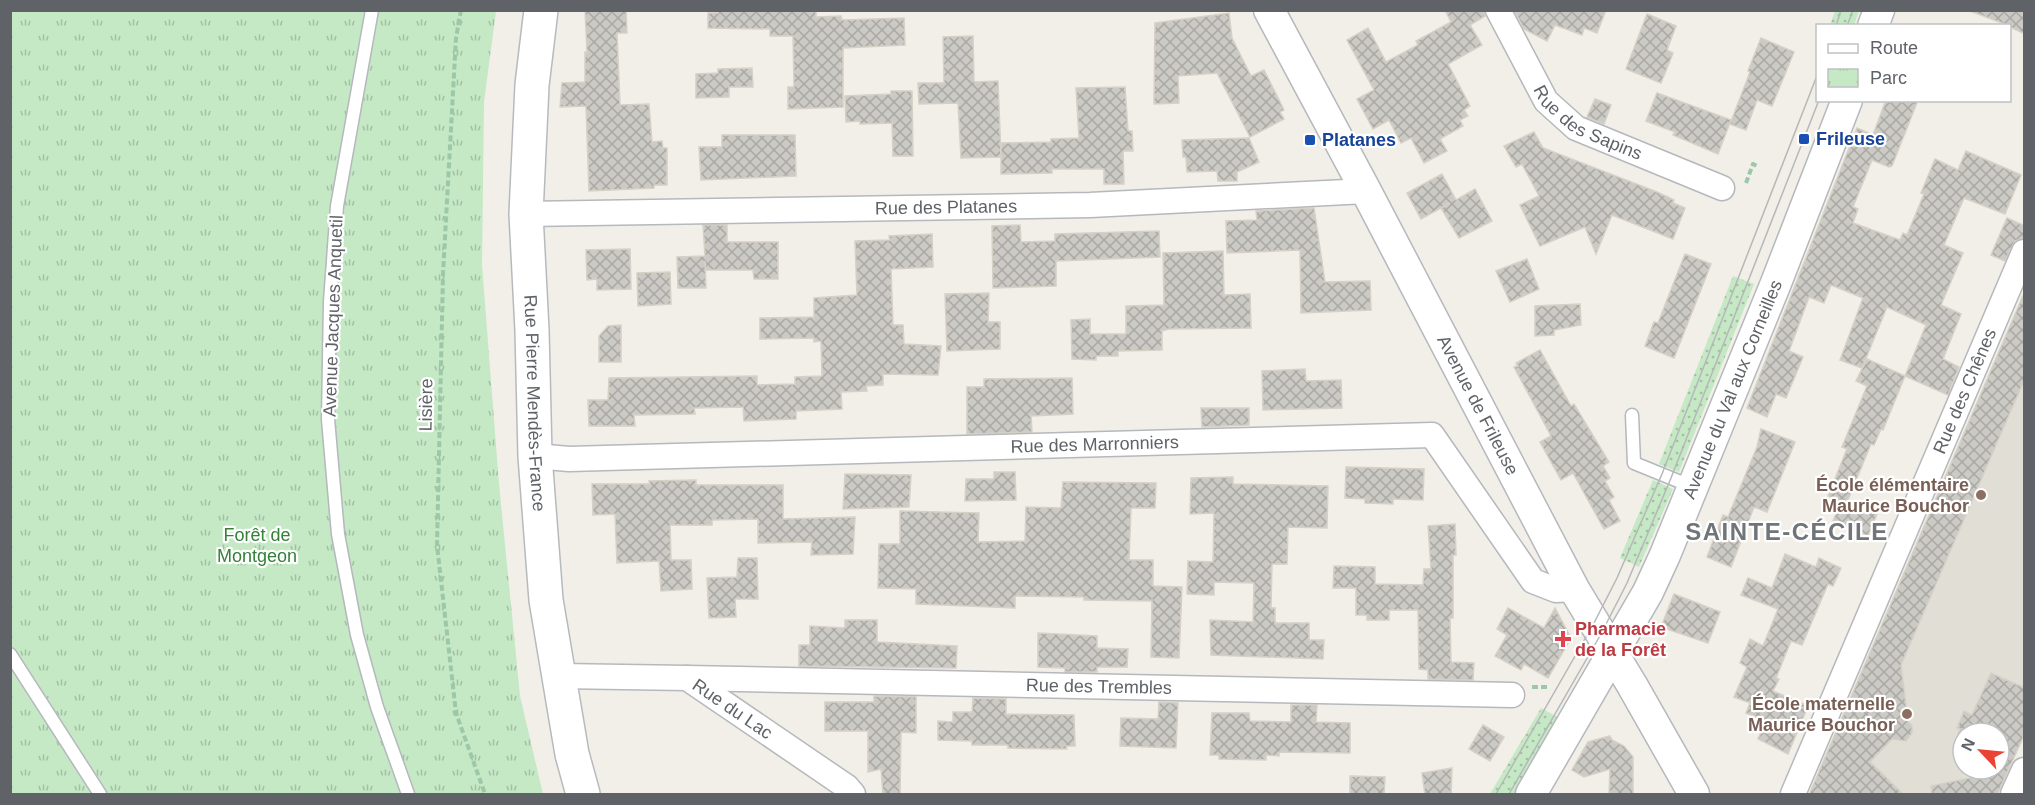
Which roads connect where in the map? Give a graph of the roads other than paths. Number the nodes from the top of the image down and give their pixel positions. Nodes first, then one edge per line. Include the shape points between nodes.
1 (372, 10) edge
2 (541, 10) edge
3 (1269, 10) edge
4 (1498, 10) edge
5 (1846, 102) edge
6 (1734, 186) road end
7 (1366, 191) junction
8 (526, 214) junction
9 (2025, 252) edge
10 (1632, 415) dead end
11 (535, 456) junction
12 (1694, 487) junction
13 (1574, 589) junction
14 (10, 654) edge
15 (1613, 654) junction
16 (559, 676) junction
17 (687, 678) junction
18 (1512, 695) dead end
19 (2025, 770) edge
20 (100, 795) edge
21 (408, 795) edge
22 (583, 795) edge
23 (853, 795) edge
24 (1531, 795) edge
25 (1694, 795) edge
26 (1793, 795) edge
27 (2013, 795) edge

1 - 21 lane, Avenue Jacques Anquetil via 337,206 328,419 338,534 357,635
2 - 8 main road, Rue Pierre Mendès-France via 532,85
3 - 7 street, Avenue de Frileuse
4 - 6 street, Rue des Sapins via 1546,101 1576,128
5 - 12 street, Avenue du Val aux Corneilles
7 - 8 street, Rue des Platanes via 1090,205
7 - 13 street, Avenue de Frileuse
8 - 11 main road, Rue Pierre Mendès-France
9 - 26 street, Rue des Chênes
10 - 12 lane via 1634,463
11 - 13 street, Rue des Marronniers via 569,459 1432,435 1533,581 1556,590
11 - 16 main road, Rue Pierre Mendès-France via 546,600
12 - 15 street, Avenue du Val aux Corneilles via 1648,592
13 - 15 street, Avenue de Frileuse
14 - 20 lane
15 - 24 street, Avenue du Val aux Corneilles
15 - 25 street, Avenue de Frileuse
16 - 17 street, Rue du Lac
16 - 22 main road, Rue Pierre Mendès-France
17 - 18 street, Rue des Trembles
17 - 23 street, Rue du Lac via 847,787
19 - 27 street

